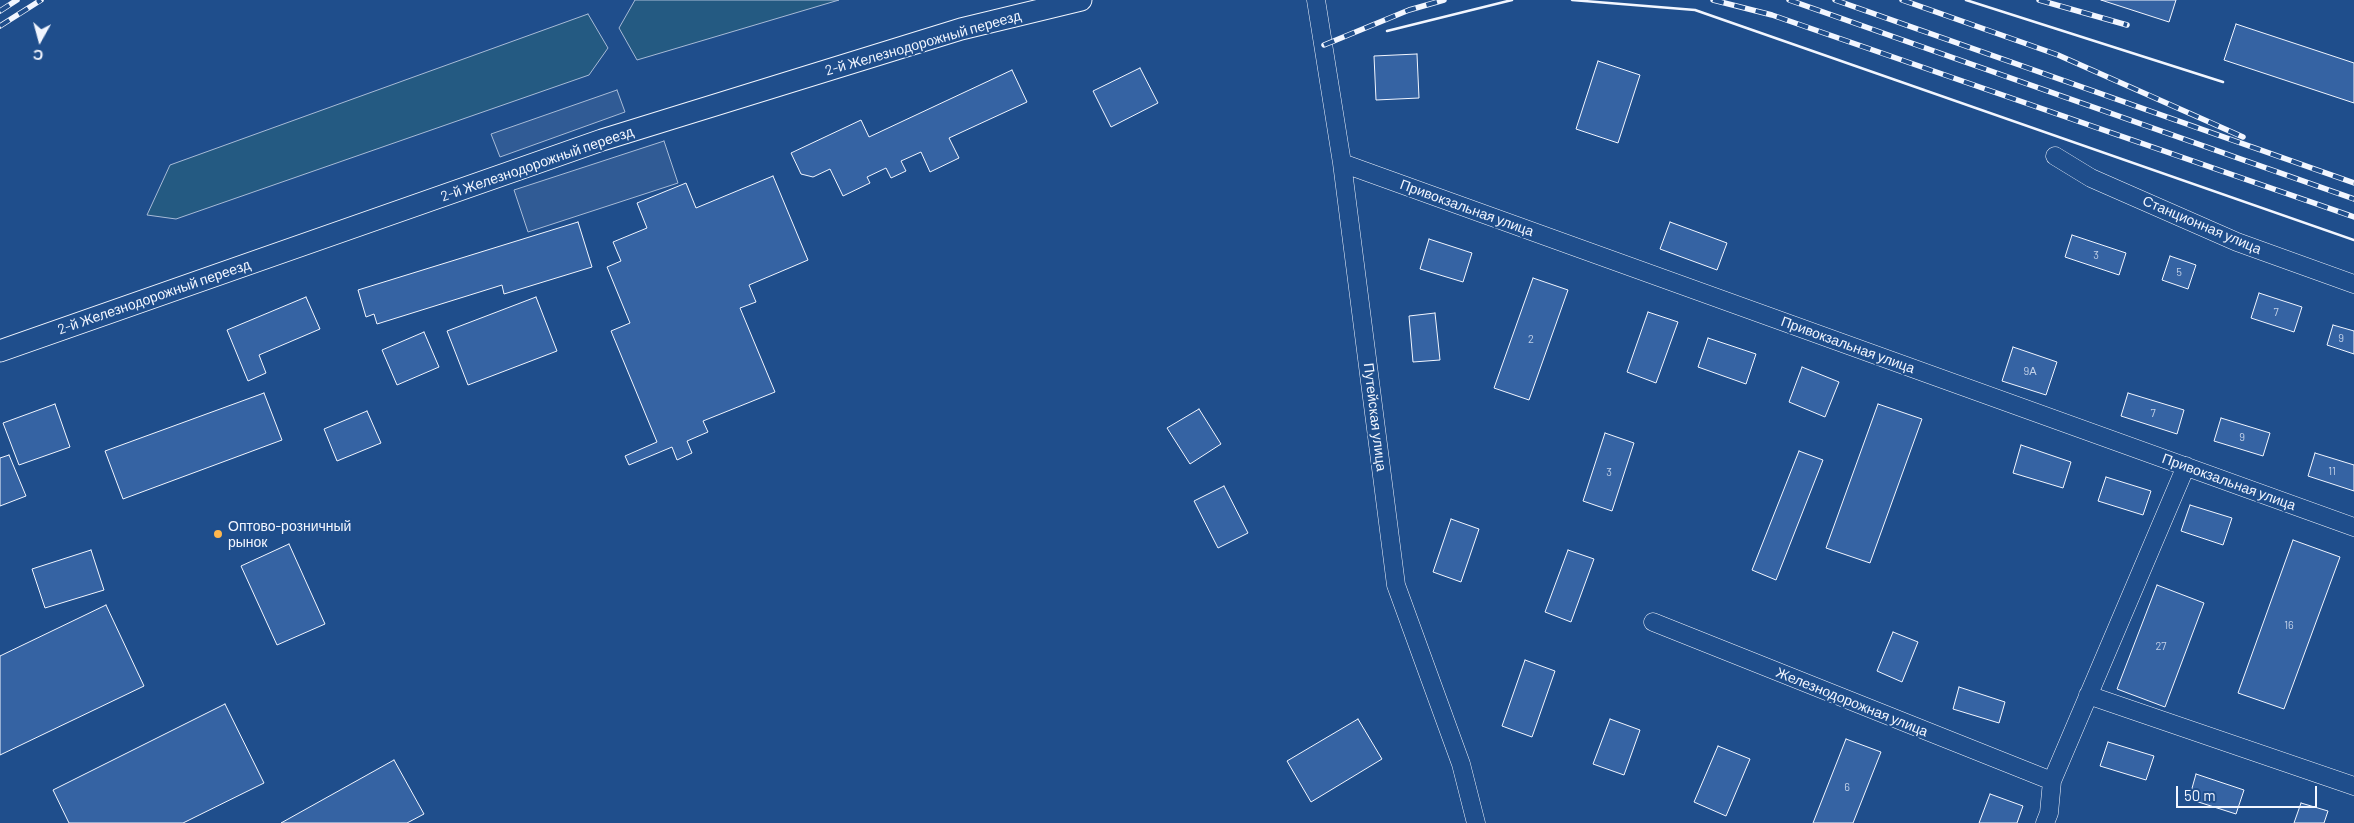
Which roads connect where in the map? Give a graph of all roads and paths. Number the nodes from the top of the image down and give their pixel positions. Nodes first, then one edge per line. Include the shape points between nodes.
1 (1081, 0) edge
2 (1316, 0) edge
3 (2055, 156) dead end
4 (1342, 163) junction
5 (2354, 284) edge
6 (0, 352) edge
7 (2186, 466) junction
8 (2354, 527) edge
9 (1653, 622) dead end
10 (2088, 696) junction
11 (2052, 781) junction
12 (2354, 786) edge
13 (1476, 823) edge
14 (2045, 823) edge

1 - 6 street, 2-й Железнодорожный переезд via 961,29 602,140
2 - 4 street, Путейская улица
3 - 5 street, Станционная улица via 2091,178 2237,242
4 - 7 street, Привокзальная улица
4 - 13 street, Путейская улица via 1396,585 1461,764
7 - 8 street, Привокзальная улица
7 - 10 street
9 - 11 street, Железнодорожная улица
10 - 11 street
10 - 12 street
11 - 14 street

